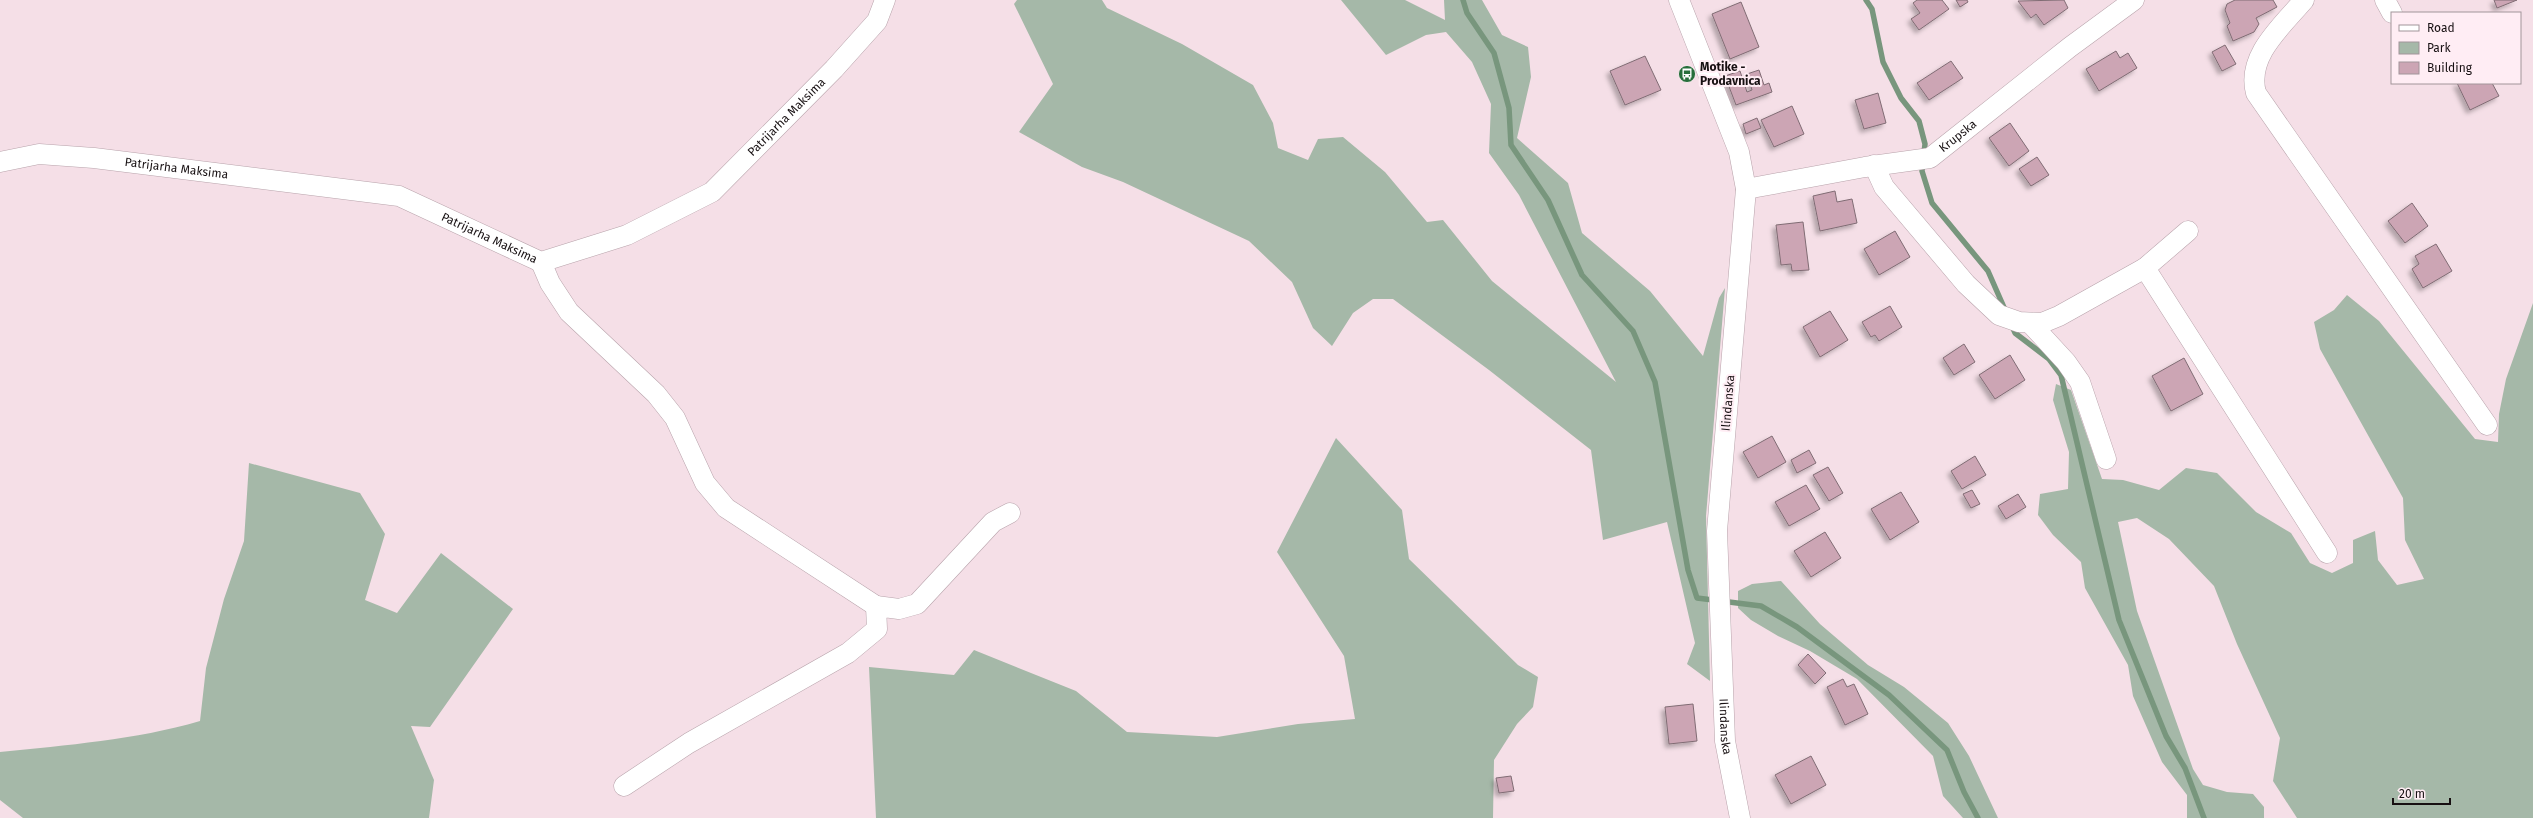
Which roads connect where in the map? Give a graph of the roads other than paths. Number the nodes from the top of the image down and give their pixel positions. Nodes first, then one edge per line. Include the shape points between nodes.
1 (885, 0) edge
2 (1678, 0) edge
3 (2134, 0) edge
4 (2304, 0) edge
5 (2385, 0) edge
6 (2391, 12) edge
7 (0, 162) edge
8 (1874, 165) junction
9 (1746, 189) junction
10 (2188, 231) dead end
11 (541, 262) junction
12 (2145, 268) junction
13 (2025, 323) junction
14 (2487, 425) dead end
15 (2106, 459) dead end
16 (1010, 513) dead end
17 (2327, 553) dead end
18 (876, 606) junction
19 (624, 786) dead end
20 (1740, 818) edge

1 - 11 street, Patrijarha Maksima via 877,21 834,69 712,192 627,235
2 - 9 street, Ilindanska via 1739,152
3 - 8 street, Krupska via 1920,159
4 - 14 street via 2263,48 2252,79 2256,93
5 - 6 street
7 - 11 street, Patrijarha Maksima via 39,154 94,158 399,196
8 - 9 street, Krupska
8 - 13 street via 1884,187 1966,284 1999,315
9 - 20 street, Ilindanska via 1717,531 1725,741
10 - 12 street
11 - 18 street via 550,283 568,312 656,394 675,418 705,483 726,508
12 - 13 street via 2042,324
12 - 17 street
13 - 15 street via 2066,362 2080,382
16 - 18 street via 993,522 918,604 899,608
18 - 19 street via 877,629 848,653 689,743

